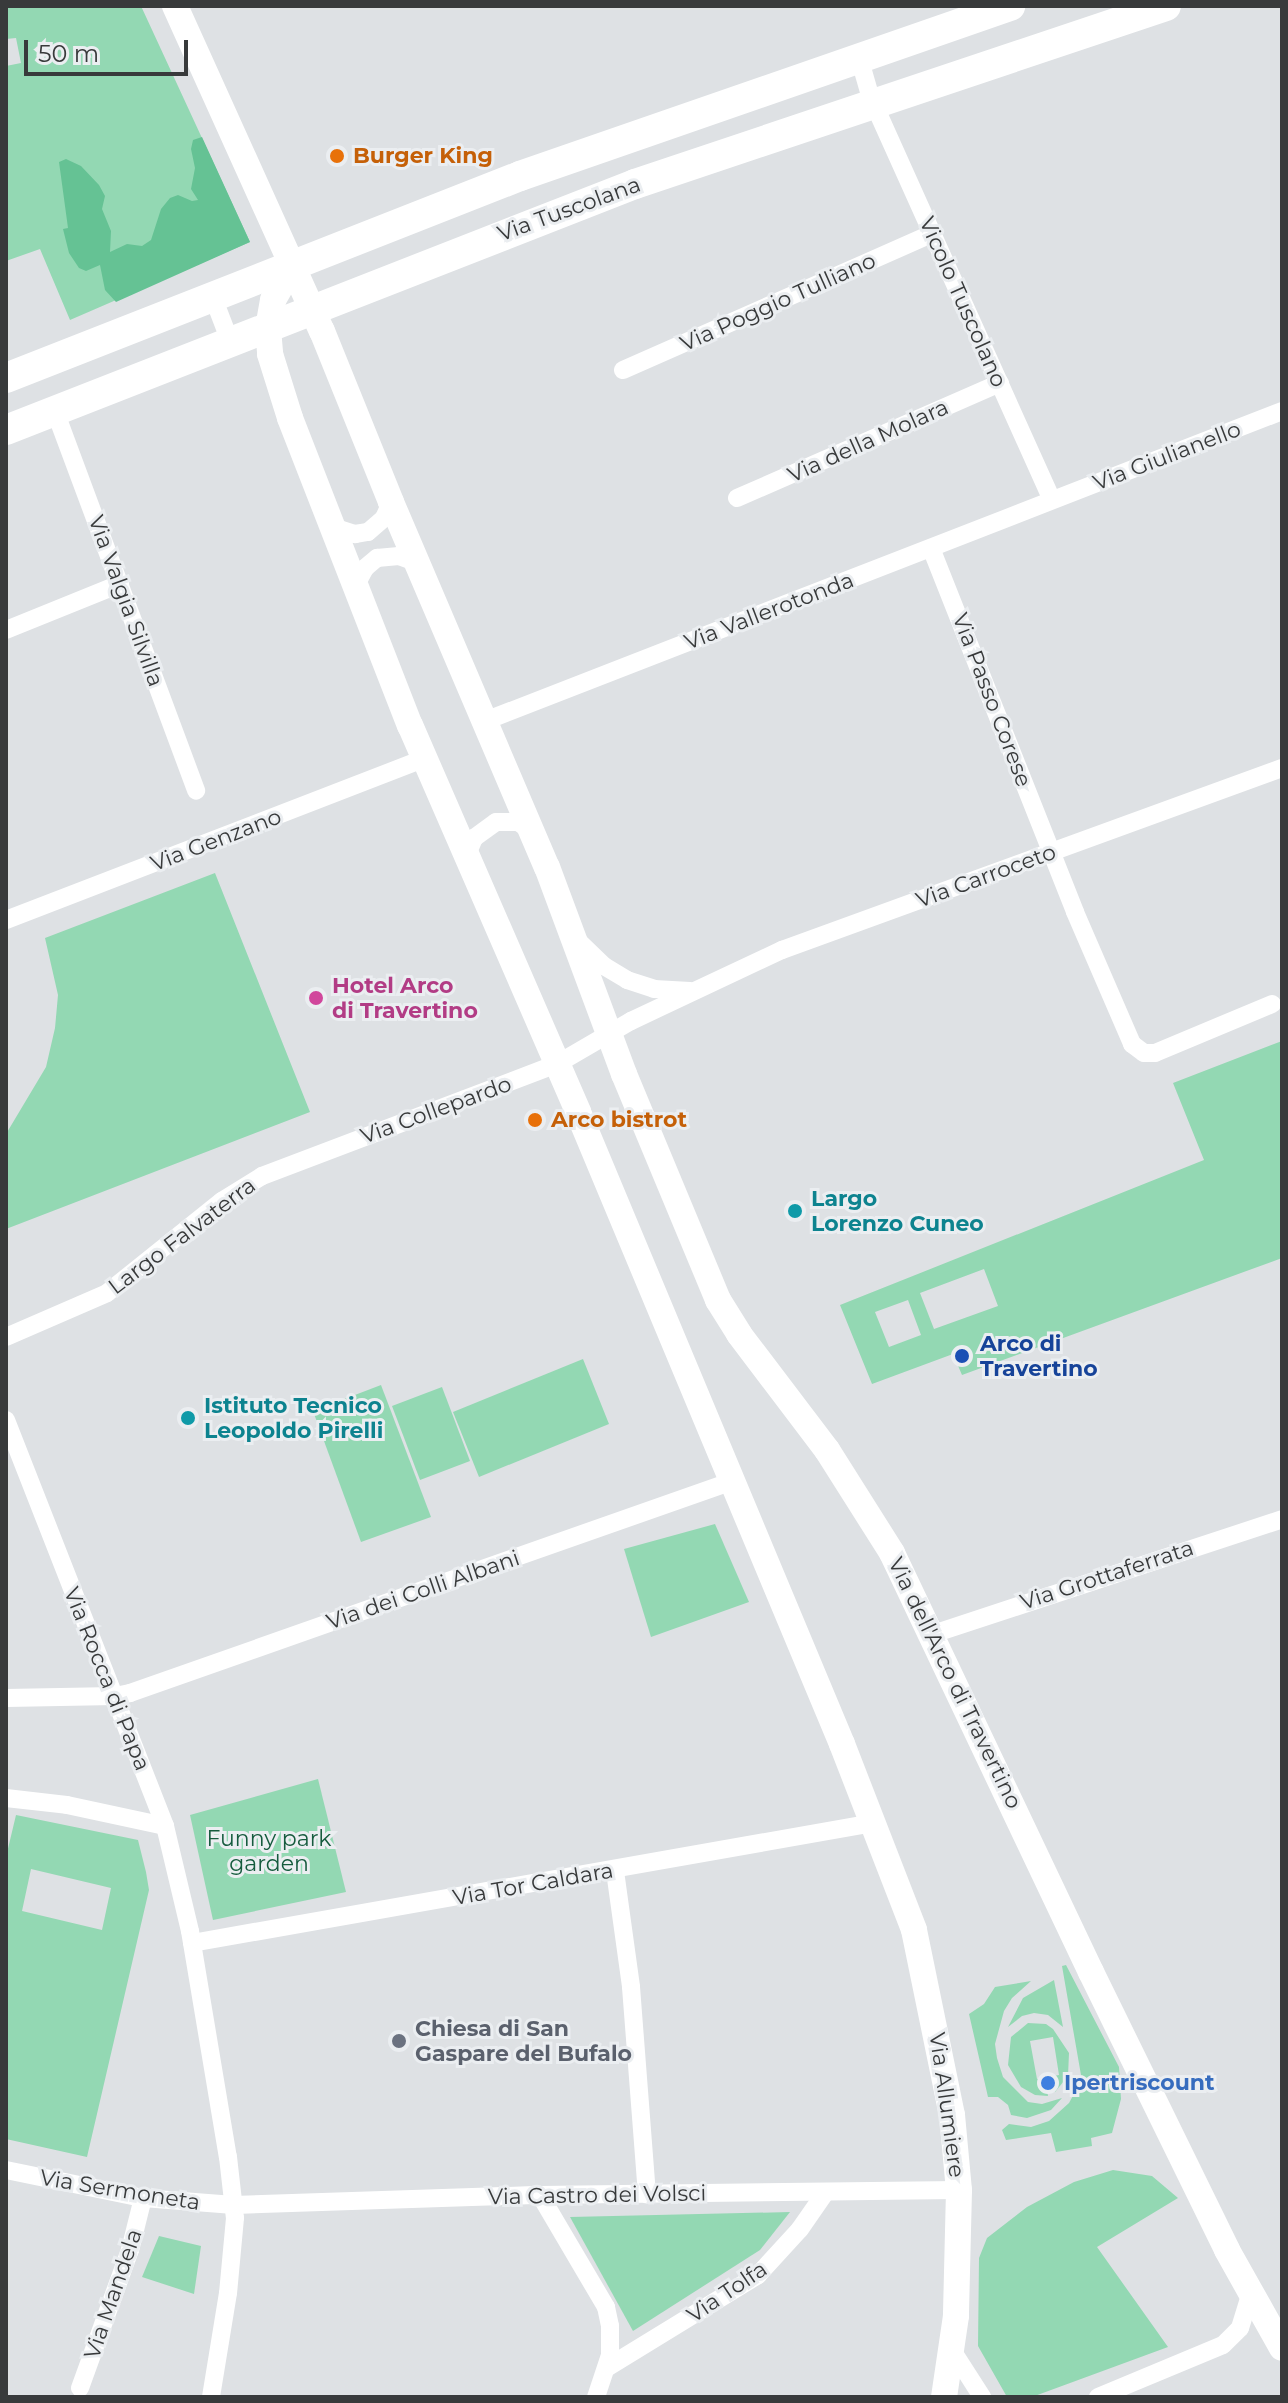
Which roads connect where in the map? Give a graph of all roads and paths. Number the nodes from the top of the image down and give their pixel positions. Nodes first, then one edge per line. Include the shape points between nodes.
1 (175, 6) edge
2 (1010, 6) edge
3 (1166, 6) edge
4 (859, 57) junction
5 (875, 103) junction
6 (932, 234) junction
7 (293, 265) junction
8 (213, 297) junction
9 (313, 310) junction
10 (268, 329) junction
11 (231, 344) junction
12 (623, 370) dead end
13 (6, 378) edge
14 (1000, 383) junction
15 (55, 411) junction
16 (1282, 411) edge
17 (6, 430) edge
18 (737, 498) dead end
19 (1052, 500) junction
20 (391, 502) junction
21 (333, 527) junction
22 (931, 548) junction
23 (418, 563) junction
24 (120, 584) junction
25 (356, 585) junction
26 (6, 630) edge
27 (485, 721) junction
28 (424, 759) junction
29 (1282, 768) edge
30 (196, 791) dead end
31 (531, 831) junction
32 (1051, 852) junction
33 (466, 857) junction
34 (6, 920) edge
35 (575, 937) junction
36 (693, 991) junction
37 (1272, 1004) dead end
38 (608, 1033) junction
39 (557, 1064) junction
40 (314, 1156) joint
41 (6, 1337) edge
42 (6, 1420) edge
43 (14, 1462) edge
44 (730, 1482) junction
45 (1282, 1519) edge
46 (933, 1634) junction
47 (115, 1696) junction
48 (6, 1698) edge
49 (6, 1798) edge
50 (873, 1823) junction
51 (165, 1826) junction
52 (615, 1871) junction
53 (192, 1943) junction
54 (6, 2170) edge
55 (959, 2190) junction
56 (825, 2193) junction
57 (647, 2194) junction
58 (540, 2195) junction
59 (143, 2198) junction
60 (234, 2205) junction
61 (1251, 2293) junction
62 (1282, 2348) edge
63 (952, 2350) junction
64 (608, 2367) junction
65 (80, 2388) dead end
66 (211, 2397) edge
67 (596, 2397) edge
68 (944, 2397) edge
69 (982, 2397) edge
70 (1098, 2397) edge

1 - 7 main road, Via dell'Arco di Travertino
2 - 4 main road
3 - 5 main road, Via Tuscolana
4 - 5 street
4 - 7 main road via 508,181
5 - 6 street, Vicolo Tuscolano
5 - 9 main road, Via Tuscolana via 565,210
6 - 12 street, Via Poggio Tulliano
6 - 14 street, Vicolo Tuscolano
7 - 8 main road
7 - 9 main road, Via dell'Arco di Travertino
7 - 10 main road via 273,300
8 - 11 street
8 - 13 main road
9 - 10 main road, Via Tuscolana
9 - 20 main road, Via dell'Arco di Travertino
10 - 11 main road, Via Tuscolana
10 - 21 main road via 282,398
11 - 15 main road, Via Tuscolana
14 - 18 street, Via della Molara
14 - 19 street, Vicolo Tuscolano
15 - 17 main road, Via Tuscolana
15 - 24 street, Via Valgia Silvilla
16 - 19 street, Via Giulianello
19 - 22 street, Via Vallerotonda
20 - 21 street via 384,518 368,532
20 - 23 main road, Via dell'Arco di Travertino
21 - 25 main road
22 - 27 street, Via Vallerotonda
22 - 32 street, Via Passo Corese
23 - 25 street via 399,556 377,558
23 - 27 main road, Via dell'Arco di Travertino
24 - 26 street
24 - 30 street, Via Valgia Silvilla
25 - 28 main road
27 - 31 main road, Via dell'Arco di Travertino
28 - 33 main road
28 - 34 street, Via Genzano
29 - 32 street, Via Carroceto
31 - 33 street via 518,822 496,822 474,838
31 - 35 main road, Via dell'Arco di Travertino
32 - 36 street, Via Carroceto via 795,945
32 - 37 street, Via Passo Corese via 1138,1050 1155,1053
33 - 39 main road
35 - 36 street, Via Carroceto via 627,980 654,989
35 - 38 main road, Via dell'Arco di Travertino
36 - 38 street, Via Carroceto
38 - 39 street
38 - 46 main road, Via dell'Arco di Travertino via 725,1312 873,1519
39 - 40 street, Via Collepardo
39 - 44 main road
40 - 41 street, Largo Falvaterra via 242,1186 107,1293
42 - 43 street, Via Rocca di Papa
43 - 47 street, Via Rocca di Papa
44 - 47 street, Via dei Colli Albani
44 - 50 main road
45 - 46 street, Via Grottaferrata
46 - 61 main road, Via dell'Arco di Travertino via 1091,1972
47 - 48 street, Via dei Colli Albani
47 - 51 street, Via Rocca di Papa
49 - 51 street
50 - 52 street, Via Tor Caldara
50 - 55 main road, Via Allumiere via 906,1905 929,1991 952,2115
51 - 53 street, Via Rocca di Papa
52 - 53 street, Via Tor Caldara
52 - 57 street via 637,2041
53 - 60 street, Via Rocca di Papa
54 - 59 street, Via Sermoneta
55 - 56 street, Via Castro dei Volsci
55 - 63 main road, Via Allumiere
56 - 57 street, Via Castro dei Volsci
56 - 64 street, Via Tolfa via 758,2275
57 - 58 street, Via Castro dei Volsci
58 - 60 street, Via Castro dei Volsci
58 - 64 street via 606,2307 611,2336
59 - 60 street, Via Sermoneta
59 - 65 street, Via Mandela via 130,2250
60 - 66 street, Via Rocca di Papa via 230,2280
61 - 62 main road, Via dell'Arco di Travertino
61 - 70 street via 1240,2328 1223,2345
63 - 68 main road, Via Allumiere
63 - 69 street
64 - 67 street

